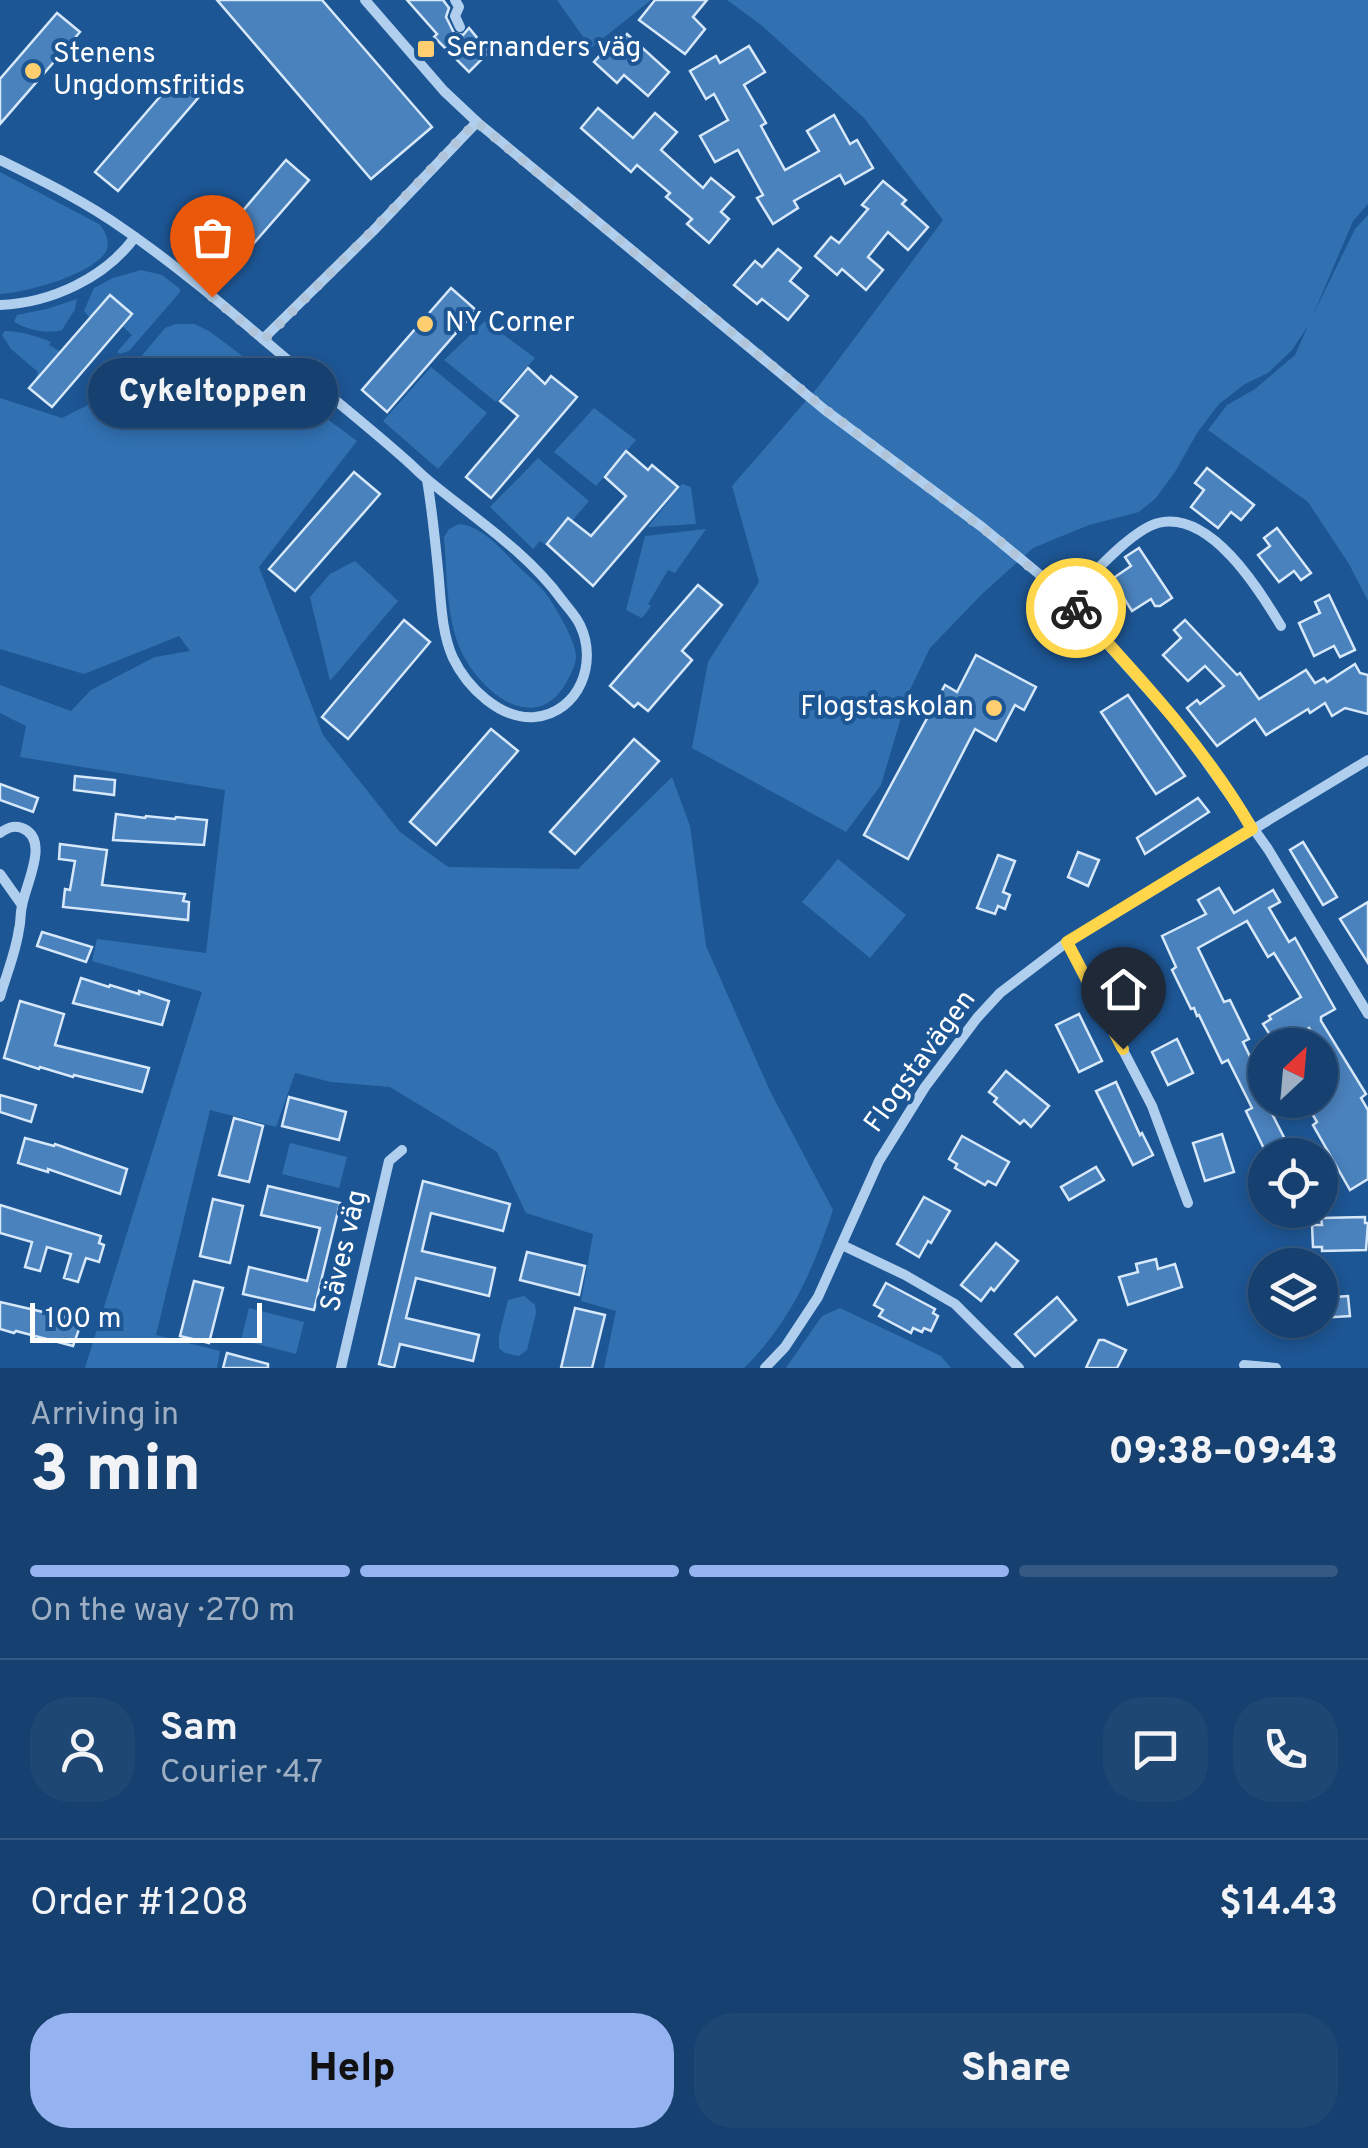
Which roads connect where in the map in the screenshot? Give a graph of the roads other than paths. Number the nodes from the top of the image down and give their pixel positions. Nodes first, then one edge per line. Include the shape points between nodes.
1 (365, 0) edge
2 (456, 0) edge
3 (460, 27) dead end
4 (476, 122) junction
5 (0, 160) edge
6 (135, 237) junction
7 (0, 305) edge
8 (264, 340) junction
9 (427, 480) junction
10 (1075, 592) dead end
11 (1281, 626) dead end
12 (1368, 760) edge
13 (1252, 829) junction
14 (0, 833) edge
15 (0, 874) edge
16 (22, 905) junction
17 (1067, 942) junction
18 (0, 997) edge
19 (1368, 1014) edge
20 (402, 1150) dead end
21 (1188, 1203) dead end
22 (842, 1245) junction
23 (1244, 1365) dead end
24 (341, 1368) edge
25 (765, 1368) edge
26 (1019, 1368) edge
27 (1276, 1368) edge

1 - 4 street
2 - 3 street
4 - 8 street
4 - 13 street via 826,410 1039,574 1183,730
5 - 6 street
6 - 7 street via 112,264 71,287
6 - 8 street
8 - 9 street
9 - 9 street via 445,628 467,682 512,714 534,717 564,704 586,672 589,650 579,623 550,583
10 - 11 street via 1128,541 1155,524 1176,521 1199,530 1234,560
12 - 13 street, Flogstavägen
13 - 17 street, Flogstavägen
13 - 19 street
14 - 16 street via 22,828 35,843
15 - 16 street
16 - 18 street
17 - 21 street via 1152,1106
17 - 22 street, Flogstavägen via 1000,993 925,1087 878,1161
20 - 24 street, Säves väg via 389,1161
22 - 25 street, Flogstavägen via 818,1298
22 - 26 street via 955,1304
23 - 27 street

